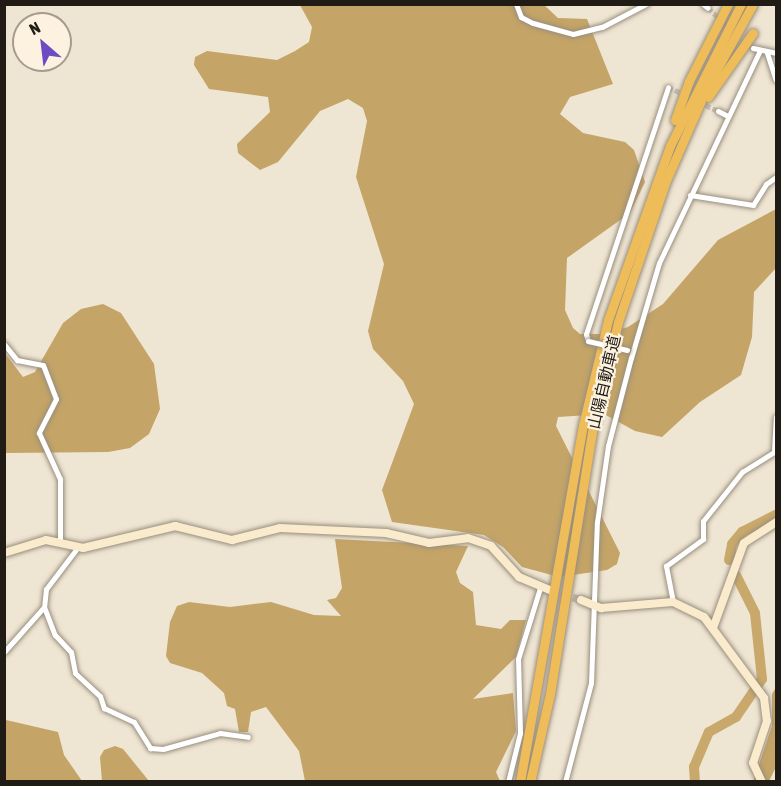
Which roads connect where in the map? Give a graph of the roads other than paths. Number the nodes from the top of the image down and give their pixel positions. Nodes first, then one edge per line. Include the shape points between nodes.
1 (516, 4) edge
2 (646, 4) edge
3 (728, 4) edge
4 (741, 4) edge
5 (753, 4) edge
6 (753, 33) dead end
7 (767, 53) junction
8 (777, 53) edge
9 (777, 80) edge
10 (668, 87) dead end
11 (718, 111) tunnel mouth
12 (728, 116) junction
13 (674, 161) junction
14 (777, 177) edge
15 (690, 195) junction
16 (643, 213) junction
17 (4, 344) edge
18 (630, 351) junction
19 (777, 417) edge
20 (777, 522) edge
21 (60, 541) junction
22 (78, 548) junction
23 (4, 553) edge
24 (544, 589) joint
25 (581, 600) tunnel mouth
26 (673, 602) junction
27 (44, 607) junction
28 (594, 607) junction
29 (713, 628) junction
30 (4, 652) edge
31 (248, 737) dead end
32 (507, 782) edge
33 (520, 782) edge
34 (530, 782) edge
35 (565, 782) edge
36 (762, 782) edge

1 - 2 street via 527,20 573,34 602,27
3 - 16 highway via 688,81
4 - 16 highway, 山陽自動車道 via 689,103
5 - 13 highway, 山陽自動車道
6 - 13 highway via 708,96
7 - 8 street
7 - 9 street
7 - 12 street via 756,50
10 - 18 street, bridge via 586,334 588,341
11 - 12 street
12 - 15 street
13 - 34 highway, 山陽自動車道 via 643,241 605,375
14 - 15 street via 766,184 753,205
15 - 18 street via 659,263
16 - 33 highway, 山陽自動車道 via 608,320 583,425
17 - 21 street via 17,360 43,365 56,399 39,433 60,479
18 - 28 street via 601,490
19 - 26 street via 774,452 742,472 703,521 707,533 703,539 666,566
20 - 29 street via 749,536 737,554 723,608
21 - 22 street
21 - 23 street via 38,540
22 - 24 street via 175,526 232,540 280,528 386,533 429,543 468,537 491,546 519,577
22 - 27 street via 46,589
24 - 32 street via 518,659 520,733
25 - 28 street
26 - 28 street
26 - 29 street via 699,612
27 - 30 street
27 - 31 street via 55,635 71,652 80,681 100,696 107,711 134,722 150,748 163,749 220,733
28 - 35 street via 591,683
29 - 36 street via 761,690 767,720 753,763

